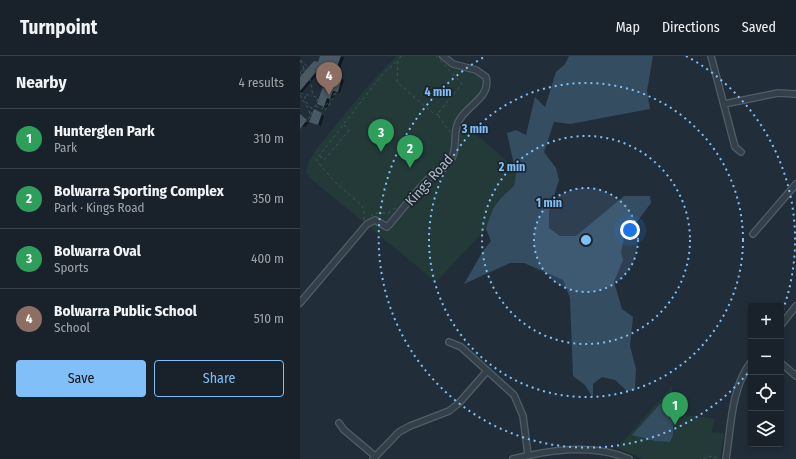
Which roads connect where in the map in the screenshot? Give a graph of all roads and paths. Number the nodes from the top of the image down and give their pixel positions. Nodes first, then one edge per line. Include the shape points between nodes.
1 (401, 56) edge
2 (436, 56) edge
3 (443, 56) edge
4 (711, 56) edge
5 (300, 60) edge
6 (398, 60) junction
7 (335, 65) dead end
8 (308, 67) junction
9 (304, 68) junction
10 (317, 70) junction
11 (300, 73) edge
12 (333, 76) junction
13 (309, 79) junction
14 (336, 84) dead end
15 (300, 89) edge
16 (300, 94) edge
17 (796, 94) edge
18 (305, 96) junction
19 (313, 96) junction
20 (724, 104) junction
21 (315, 105) junction
22 (325, 106) junction
23 (328, 108) junction
24 (313, 109) junction
25 (322, 109) junction
26 (439, 115) junction
27 (300, 116) edge
28 (310, 116) junction
29 (343, 125) junction
30 (351, 128) dead end
31 (349, 130) junction
32 (452, 135) dead end
33 (741, 152) dead end
34 (320, 156) junction
35 (796, 184) edge
36 (403, 203) dead end
37 (372, 219) junction
38 (366, 222) dead end
39 (753, 234) dead end
40 (300, 303) edge
41 (796, 306) edge
42 (784, 321) edge
43 (449, 342) dead end
44 (784, 366) edge
45 (748, 367) edge
46 (487, 371) junction
47 (796, 376) edge
48 (340, 423) dead end
49 (528, 455) junction
50 (374, 458) edge
51 (723, 458) edge
52 (512, 459) edge
53 (629, 459) edge
54 (703, 459) edge

1 - 6 path
2 - 26 path via 462,84
3 - 37 street, Kings Road via 453,64 476,70 486,77 488,85 460,119 451,160 432,174 387,227
4 - 20 street
5 - 8 path
5 - 9 path
6 - 26 path via 398,82 434,114
6 - 29 path
7 - 12 path
8 - 9 path via 301,75
8 - 10 path
9 - 11 path
10 - 12 path
10 - 13 path
12 - 23 path via 341,78
13 - 15 path
13 - 19 path
14 - 22 path
16 - 18 path
16 - 28 path
17 - 20 street via 778,92
18 - 19 path
18 - 24 path
19 - 21 path via 318,98
20 - 33 street via 735,146
21 - 24 path
21 - 25 path
22 - 23 path
22 - 25 path
23 - 25 path via 324,112
24 - 28 path
26 - 32 path
27 - 28 path via 306,122
29 - 31 path
29 - 34 path
30 - 31 path
31 - 34 path via 324,160
34 - 38 path via 316,160 364,209 363,218
35 - 39 street
36 - 37 path via 391,212 375,213
37 - 40 street
41 - 42 street
43 - 46 street via 461,347
44 - 47 street
45 - 51 street via 736,391
46 - 49 street via 509,389 518,401 523,416
46 - 50 street via 454,407 400,432
48 - 50 street via 344,430
49 - 52 street
49 - 53 street via 592,450
51 - 54 path via 708,456

